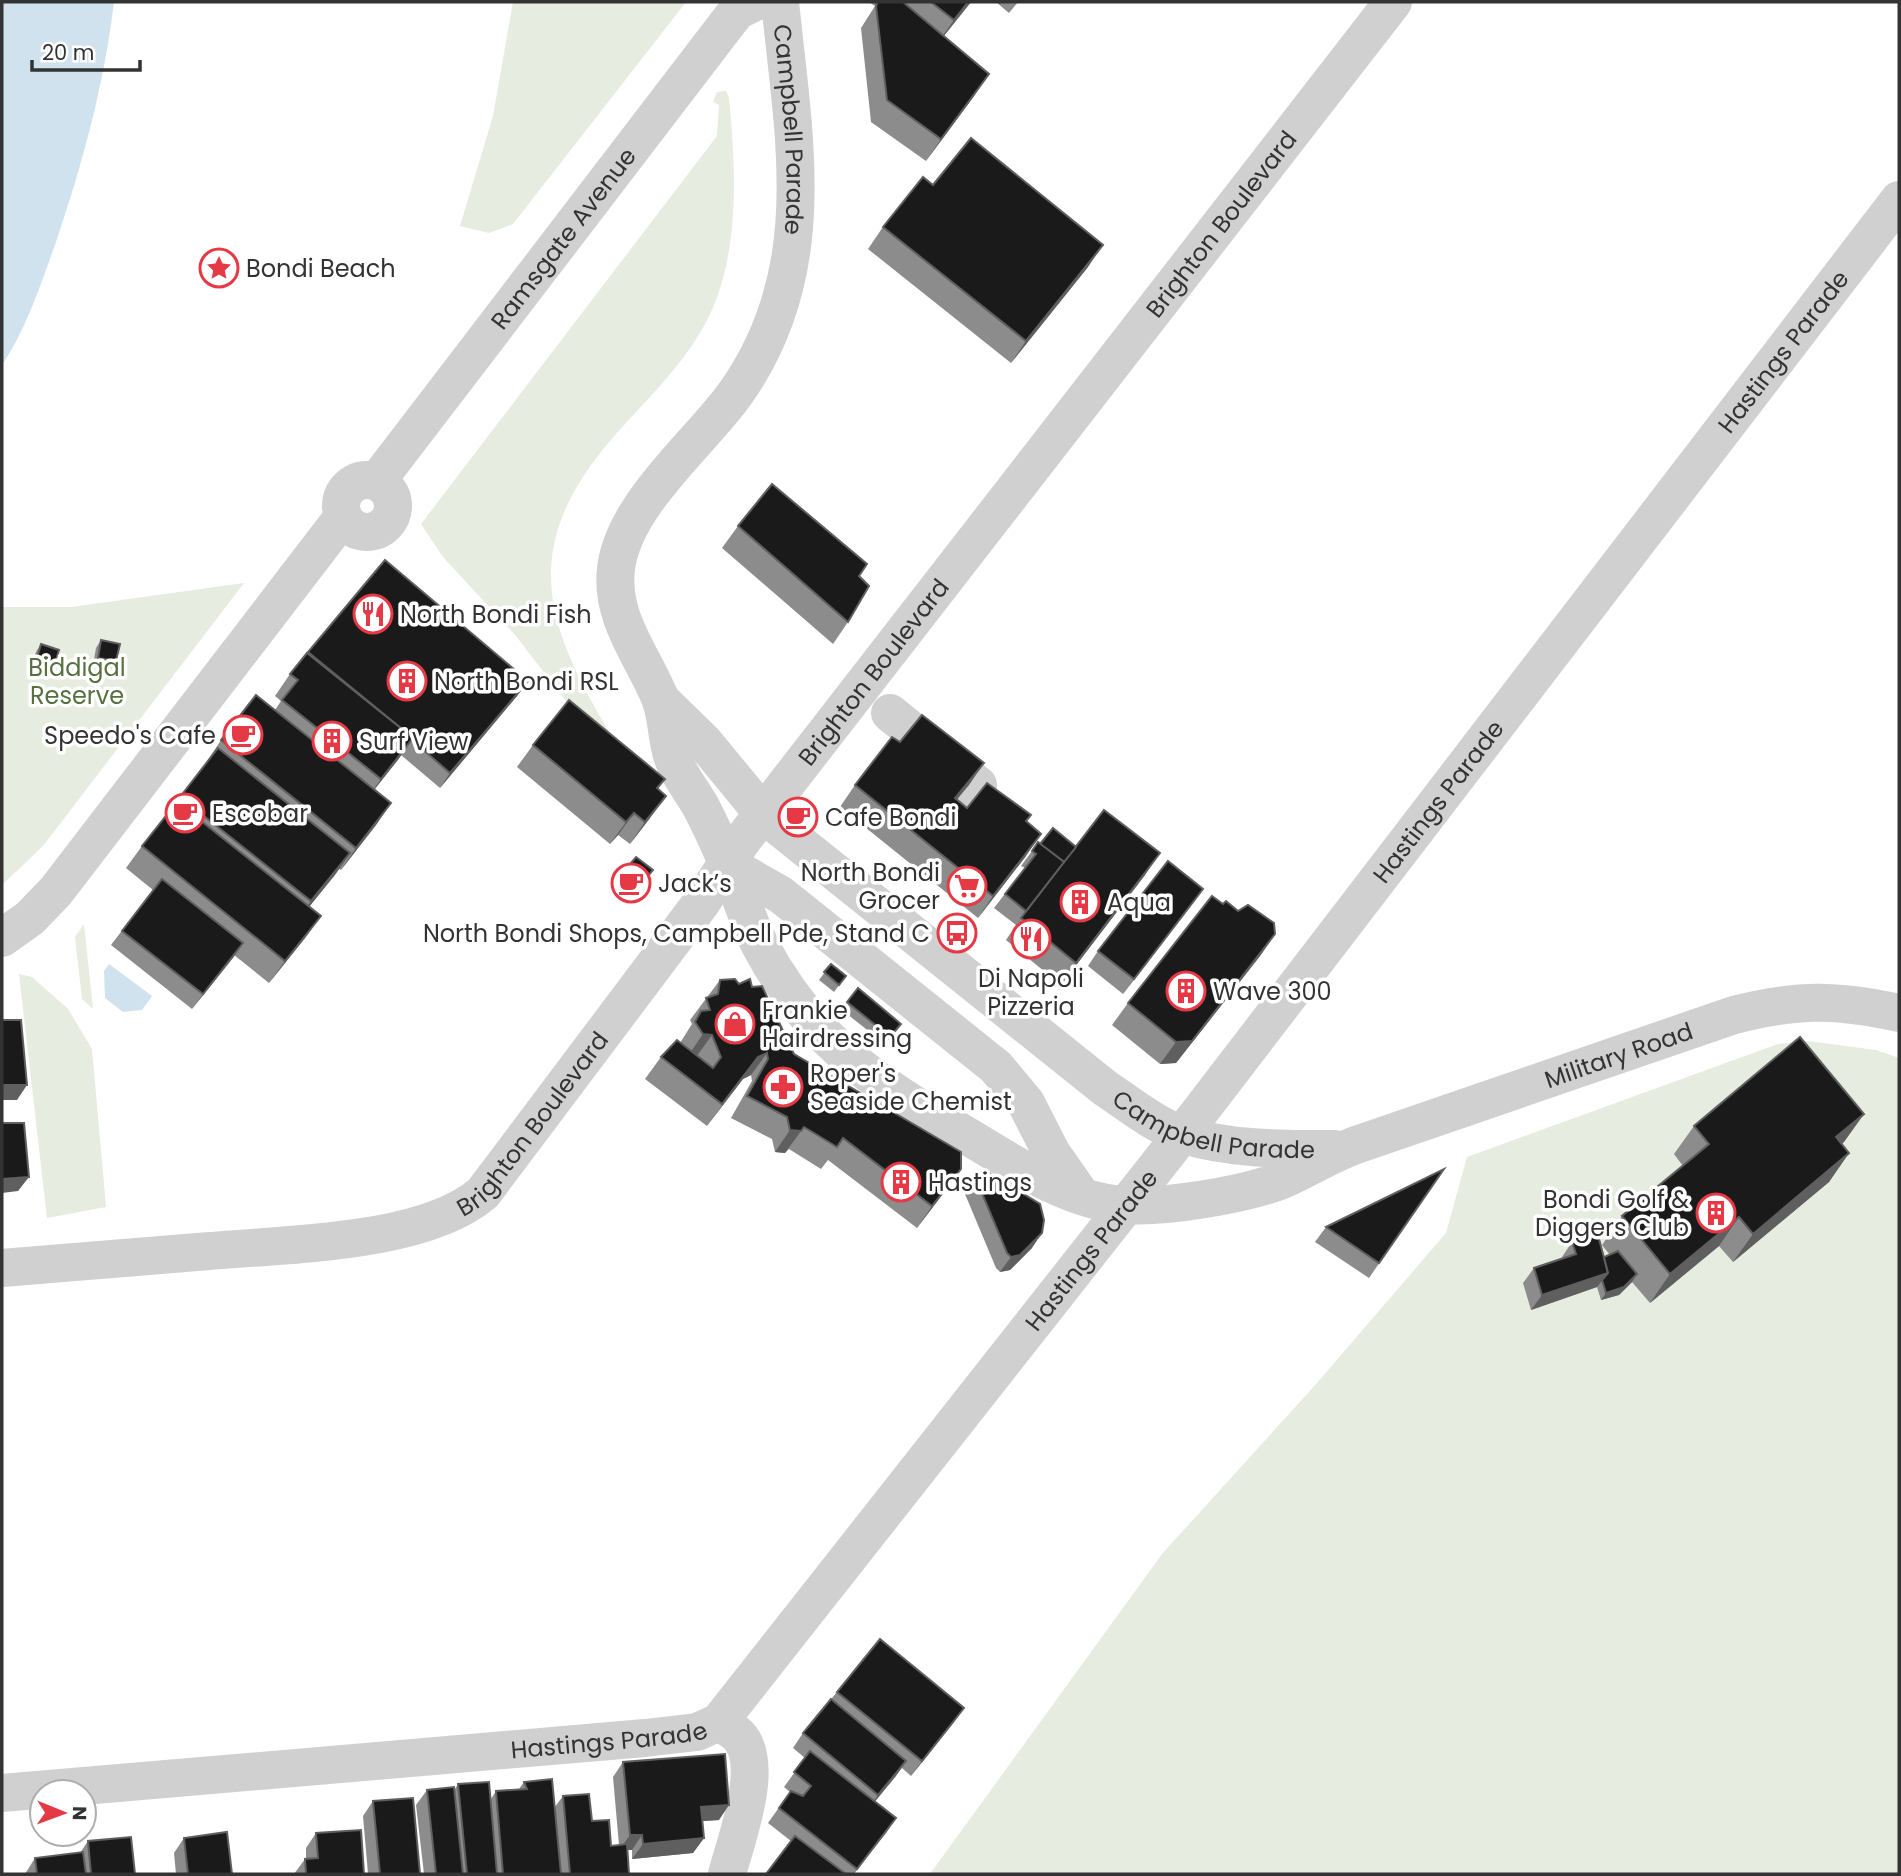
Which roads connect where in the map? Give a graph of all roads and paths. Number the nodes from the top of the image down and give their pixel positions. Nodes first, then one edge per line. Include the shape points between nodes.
1 (755, 2) edge
2 (780, 2) edge
3 (1392, 2) edge
4 (1899, 200) edge
5 (661, 699) junction
6 (890, 713) dead end
7 (959, 811) edge
8 (764, 815) junction
9 (727, 864) junction
10 (781, 895) junction
11 (2, 938) edge
12 (1899, 1013) edge
13 (1182, 1134) junction
14 (1343, 1149) junction
15 (1081, 1195) junction
16 (1124, 1205) junction
17 (2, 1268) edge
18 (719, 1722) junction
19 (2, 1793) edge
20 (727, 1874) edge

1 - 11 street, Ramsgate Avenue via 731,18 377,481 392,498 392,513 384,526 361,531 343,517 56,891
2 - 5 street, Campbell Parade via 797,172 794,244 783,298 760,355 739,389 633,520 616,564 622,617
3 - 8 street, Brighton Boulevard
4 - 13 street, Hastings Parade
5 - 8 street, Campbell Parade via 704,742
5 - 9 street, Campbell Parade via 674,762
6 - 7 street via 978,785
8 - 9 street, Brighton Boulevard
8 - 10 street
8 - 13 street, Campbell Parade via 1105,1088
9 - 10 street
9 - 15 street, Campbell Parade via 777,975 836,1049 877,1083 922,1110 1038,1176
9 - 17 street, Brighton Boulevard via 483,1193 468,1206 409,1227 338,1240
10 - 15 street via 996,1067 1026,1103 1051,1152
12 - 14 street, Military Road via 1842,1002 1773,1005
13 - 14 street, Campbell Parade via 1231,1144
13 - 16 street, Hastings Parade
14 - 16 street, Campbell Parade via 1281,1180 1230,1195
15 - 16 street, Campbell Parade
16 - 18 street, Hastings Parade
18 - 19 street, Hastings Parade via 697,1732 631,1739
18 - 20 street via 738,1735 750,1756 749,1786

